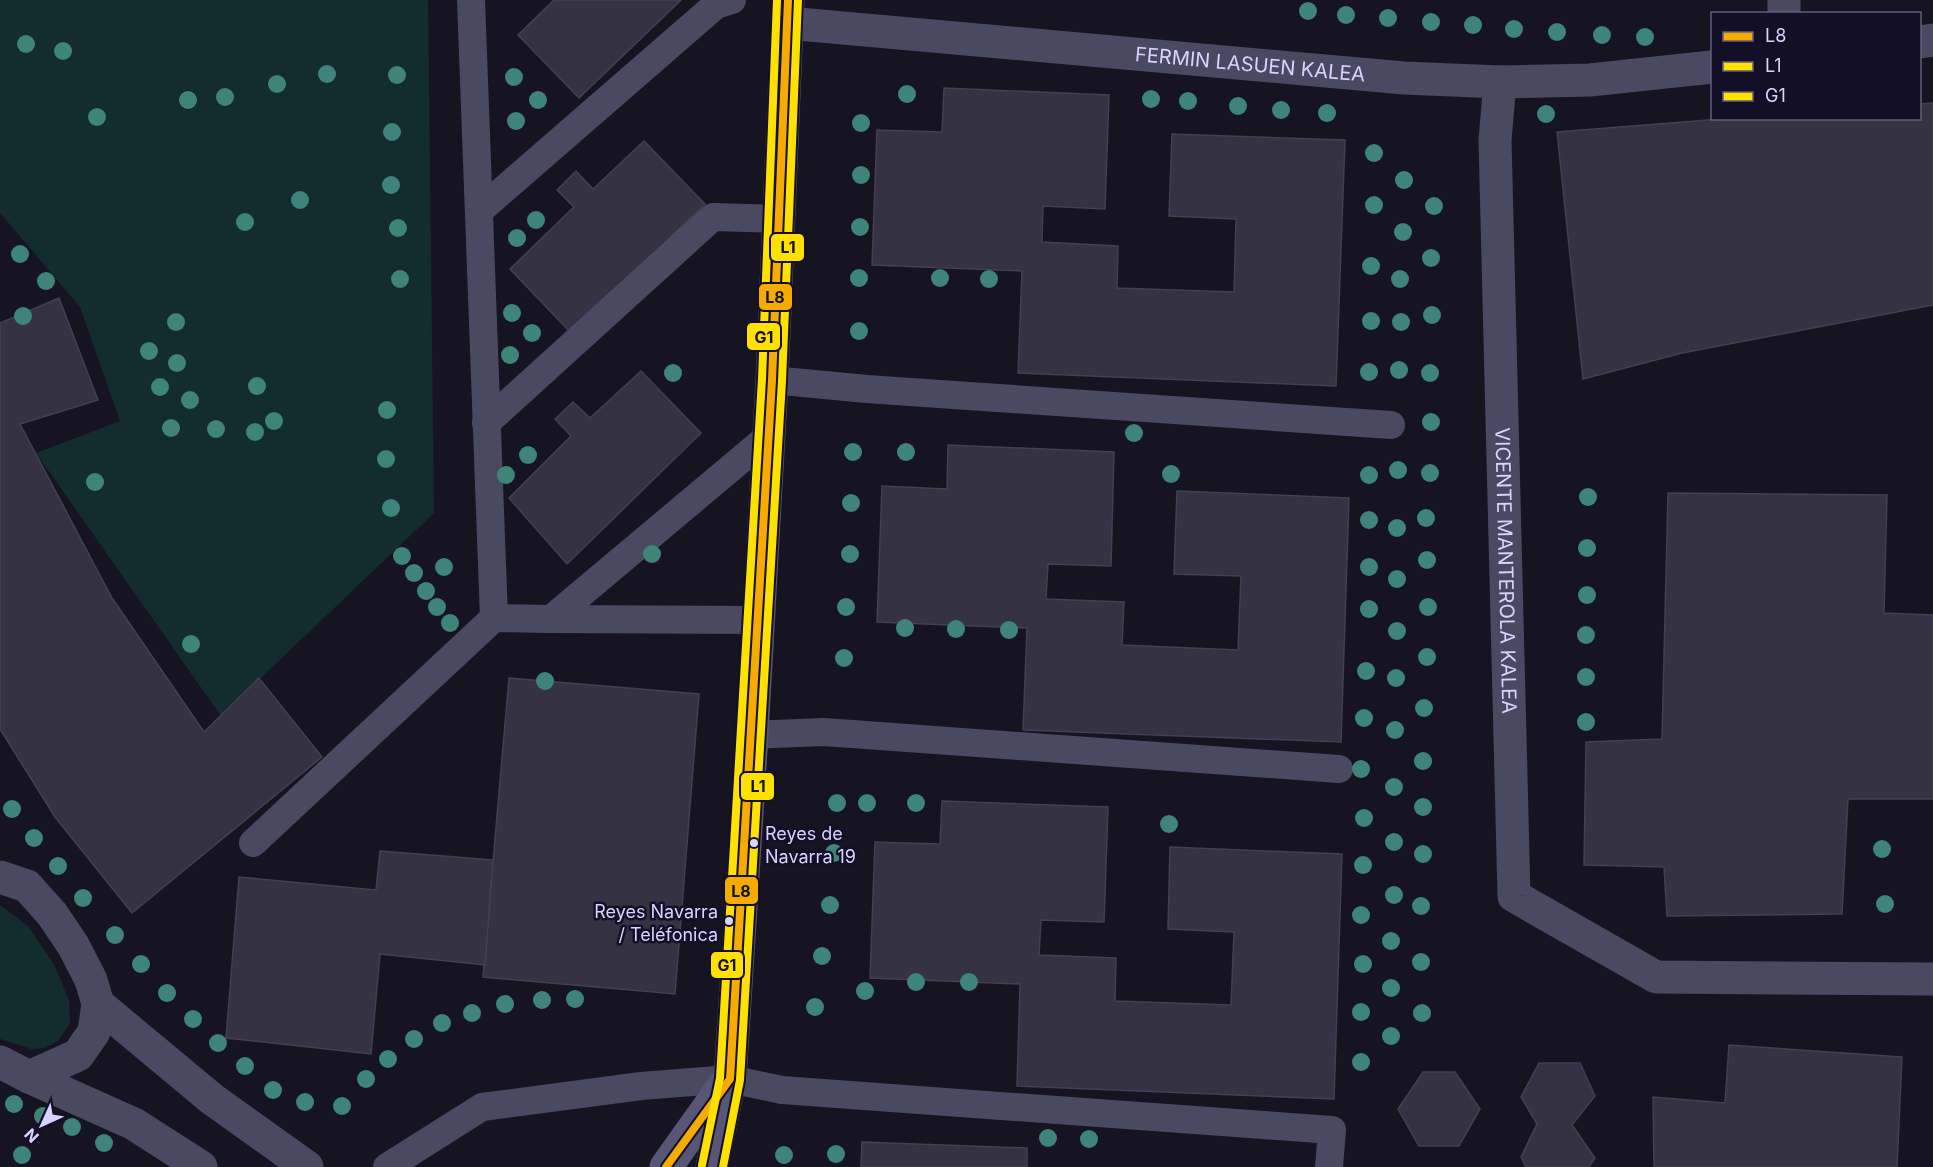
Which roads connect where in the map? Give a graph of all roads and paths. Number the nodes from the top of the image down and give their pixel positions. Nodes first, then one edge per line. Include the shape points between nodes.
1 (732, 0) edge
2 (472, 1) edge
3 (788, 11) edge
4 (1711, 67) edge
5 (1500, 82) junction
6 (479, 211) junction
7 (779, 219) junction
8 (772, 380) junction
9 (486, 423) junction
10 (1391, 424) dead end
11 (769, 436) junction
12 (494, 618) junction
13 (551, 619) junction
14 (759, 620) junction
15 (752, 735) junction
16 (1339, 769) dead end
17 (253, 843) dead end
18 (0, 853) edge
19 (13, 882) edge
20 (1933, 979) edge
21 (98, 1004) junction
22 (0, 1062) edge
23 (29, 1077) junction
24 (730, 1078) junction
25 (201, 1167) edge
26 (307, 1167) edge
27 (387, 1167) edge
28 (666, 1167) edge
29 (712, 1167) edge
30 (1329, 1167) edge

1 - 6 lane via 716,5
2 - 6 lane
3 - 5 street, FERMIN LASUEN KALEA via 1404,78
3 - 7 street
4 - 5 street, FERMIN LASUEN KALEA via 1590,80
5 - 20 street, VICENTE MANTEROLA KALEA via 1496,140 1514,896 1656,977
6 - 9 lane
7 - 8 street
7 - 9 lane via 713,217
8 - 10 lane
8 - 11 street
9 - 12 lane
11 - 13 lane
11 - 14 street
12 - 13 lane
12 - 17 lane
13 - 14 lane
14 - 15 street
15 - 16 lane via 842,734
15 - 24 street
18 - 19 street
19 - 21 street via 52,914 91,980
21 - 23 street via 94,1032 78,1055
21 - 26 street via 212,1099
22 - 23 street
23 - 25 street via 134,1124
24 - 27 lane via 482,1107
24 - 28 street
24 - 29 street
24 - 30 lane via 782,1090 1332,1130

